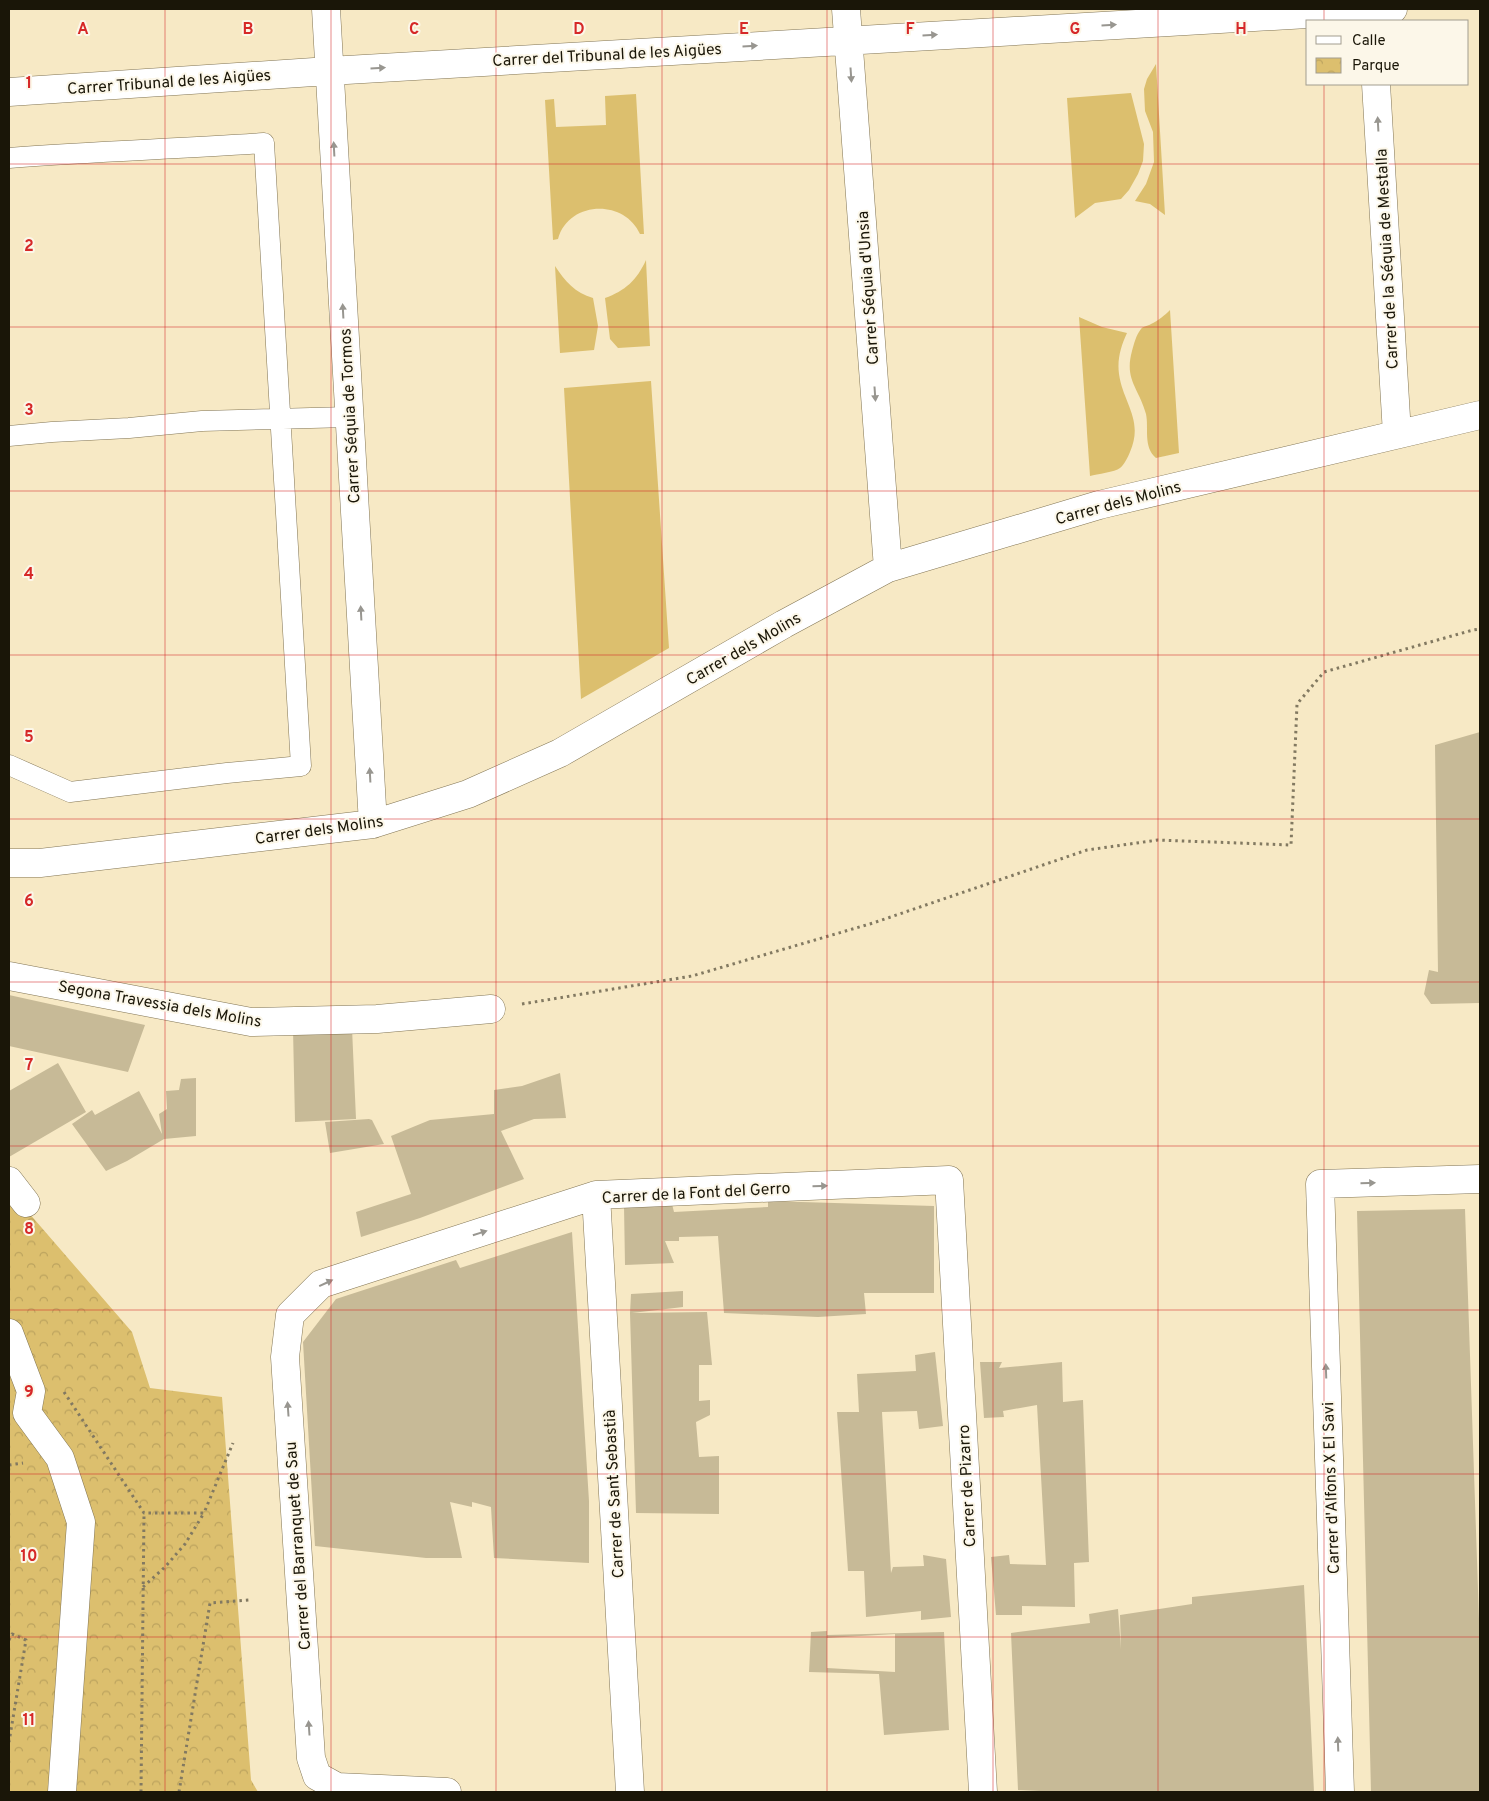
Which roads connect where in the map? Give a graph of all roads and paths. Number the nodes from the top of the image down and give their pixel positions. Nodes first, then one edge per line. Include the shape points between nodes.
1 (326, 9) edge
2 (846, 9) edge
3 (1377, 12) edge
4 (848, 40) junction
5 (330, 71) junction
6 (1376, 85) edge
7 (9, 92) edge
8 (9, 158) edge
9 (1480, 415) edge
10 (349, 417) junction
11 (281, 419) junction
12 (1396, 434) junction
13 (9, 436) edge
14 (888, 568) junction
15 (1480, 629) edge
16 (9, 765) edge
17 (373, 824) junction
18 (9, 863) edge
19 (9, 976) edge
20 (491, 1009) joint
21 (1480, 1179) edge
22 (948, 1180) joint
23 (9, 1181) edge
24 (596, 1195) junction
25 (26, 1203) dead end
26 (290, 1315) joint
27 (9, 1333) edge
28 (27, 1413) junction
29 (233, 1443) dead end
30 (29, 1462) dead end
31 (9, 1465) edge
32 (144, 1513) junction
33 (204, 1513) junction
34 (143, 1587) junction
35 (249, 1600) dead end
36 (9, 1640) edge
37 (9, 1742) edge
38 (62, 1792) edge
39 (141, 1792) edge
40 (179, 1792) edge
41 (447, 1792) edge
42 (630, 1792) edge
43 (983, 1792) edge
44 (1340, 1792) edge

1 - 5 street, Carrer Séquia de Tormos
2 - 4 street, Carrer Séquia d'Unsia
4 -> 3 street, Carrer del Tribunal de les Aigües
5 -> 4 street, Carrer del Tribunal de les Aigües
4 -> 14 street, Carrer Séquia d'Unsia
5 - 7 street, Carrer Tribunal de les Aigües
10 -> 5 street, Carrer Séquia de Tormos
12 -> 6 street, Carrer de la Séquia de Mestalla
8 - 11 lane via 264,143
9 - 12 street, Carrer dels Molins
10 - 11 lane
17 -> 10 street, Carrer Séquia de Tormos
11 - 13 lane via 202,421
11 - 16 lane via 300,766 70,792
12 - 14 street, Carrer dels Molins via 1099,505
14 - 17 street, Carrer dels Molins via 560,753 468,794
15 - 20 path via 1324,672 1297,704 1291,845 1158,840 1087,850 873,923 692,976
17 - 18 street, Carrer dels Molins via 40,863
19 - 20 street, Segona Travessia dels Molins via 251,1022 377,1019
44 -> 21 street, Carrer d'Alfons X El Savi via 1320,1184
24 -> 22 street, Carrer de la Font del Gerro
22 - 43 street, Carrer de Pizarro
23 - 25 street
26 -> 24 street, Carrer de la Font del Gerro via 321,1284
24 - 42 street, Carrer de Sant Sebastià
41 -> 26 street, Carrer del Barranquet de Sau via 337,1788 317,1776 311,1758 285,1357
27 - 28 street via 30,1391
28 - 32 path via 62,1388
28 - 38 street via 60,1458 82,1522
29 - 33 path
30 - 31 path
32 - 33 path
32 - 34 path
33 - 34 path via 185,1544
34 - 39 path
35 - 40 path via 210,1603
36 - 37 path via 12,1634 26,1640

